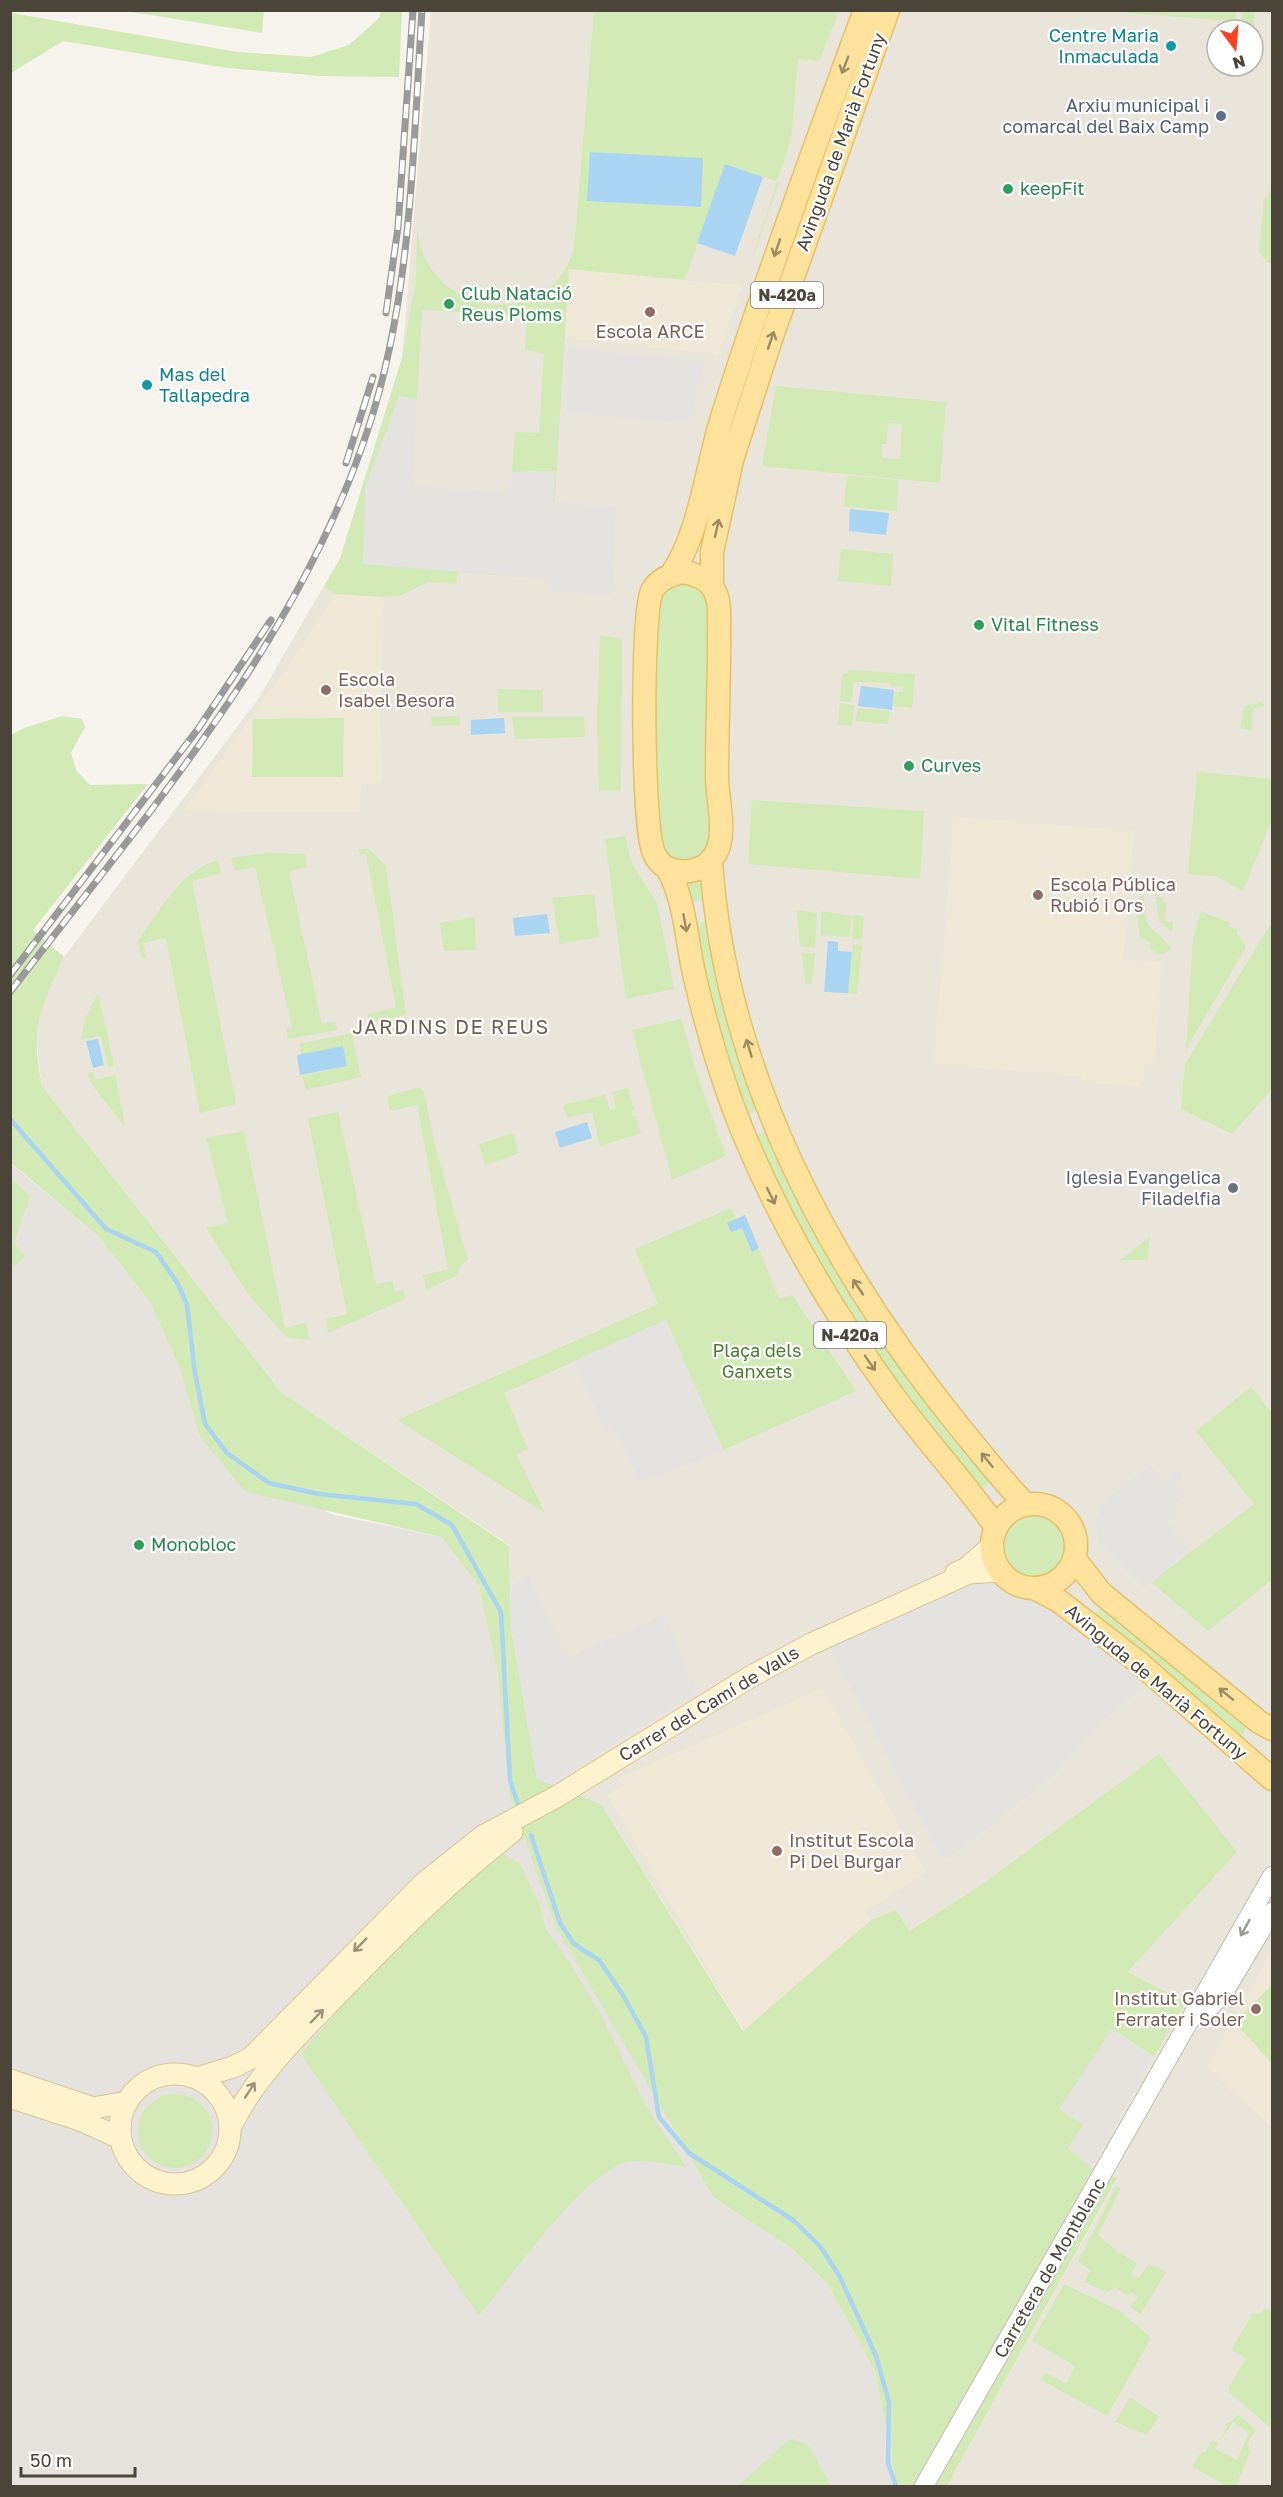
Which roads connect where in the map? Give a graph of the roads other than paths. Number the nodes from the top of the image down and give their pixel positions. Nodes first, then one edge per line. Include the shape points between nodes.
1 (865, 10) edge
2 (888, 10) edge
3 (671, 575) junction
4 (712, 586) junction
5 (711, 861) junction
6 (667, 868) junction
7 (1025, 1504) junction
8 (994, 1537) junction
9 (1075, 1559) junction
10 (968, 1571) junction
11 (999, 1571) junction
12 (1036, 1589) junction
13 (1272, 1729) edge
14 (1272, 1779) edge
15 (556, 1797) junction
16 (472, 1843) junction
17 (1272, 1876) edge
18 (1272, 1912) edge
19 (386, 1945) junction
20 (1174, 2049) junction
21 (267, 2055) junction
22 (197, 2078) junction
23 (10, 2080) edge
24 (10, 2086) edge
25 (56, 2096) junction
26 (10, 2097) edge
27 (126, 2102) junction
28 (231, 2127) junction
29 (120, 2138) junction
30 (924, 2487) edge

1 -> 3 main road, N-420a via 783,229 717,433 686,548
4 -> 2 main road, Avinguda de Marià Fortuny / N-420a via 712,552 732,460
3 - 4 main road via 691,573
3 - 6 main road, N-420a via 652,590 646,641 648,826 654,854
4 - 5 main road, N-420a via 719,602 720,833 717,853
5 - 6 main road via 690,872
7 -> 5 main road, N-420a via 912,1366 855,1282 813,1209 772,1117 738,1014 716,914
6 -> 8 main road, N-420a via 680,898 720,1071 764,1182 798,1251 846,1329
7 - 8 main road via 1012,1510
7 - 9 main road via 1047,1506 1067,1520 1075,1534
8 - 10 main road
8 - 11 main road, N-420a
9 - 12 main road via 1055,1584
13 -> 9 main road via 1109,1599
10 - 11 main road
10 - 15 main road, Carrer del Camí de Valls via 824,1632 811,1644 750,1677
11 - 12 main road via 1015,1585
12 - 14 main road, Avinguda de Marià Fortuny via 1059,1601 1137,1661
15 - 16 main road, Carrer del Camí de Valls
15 - 19 main road, Carrer del Camí de Valls via 492,1847
16 - 19 main road via 474,1856 395,1931
16 -> 21 main road, Carrer del Camí de Valls via 415,1891
17 -> 20 street
18 - 20 street via 1226,1989
21 -> 19 main road, Carrer del Camí de Valls
20 - 30 street, Carretera de Montblanc
21 - 22 main road
28 -> 21 main road
22 - 27 main road via 175,2073 158,2076 140,2086
22 - 28 main road via 221,2097
23 - 25 main road
24 - 25 main road
25 - 27 main road via 93,2108
26 - 29 main road
27 - 29 main road
28 - 29 main road via 226,2150 214,2168 196,2180 179,2184 159,2182 138,2170

